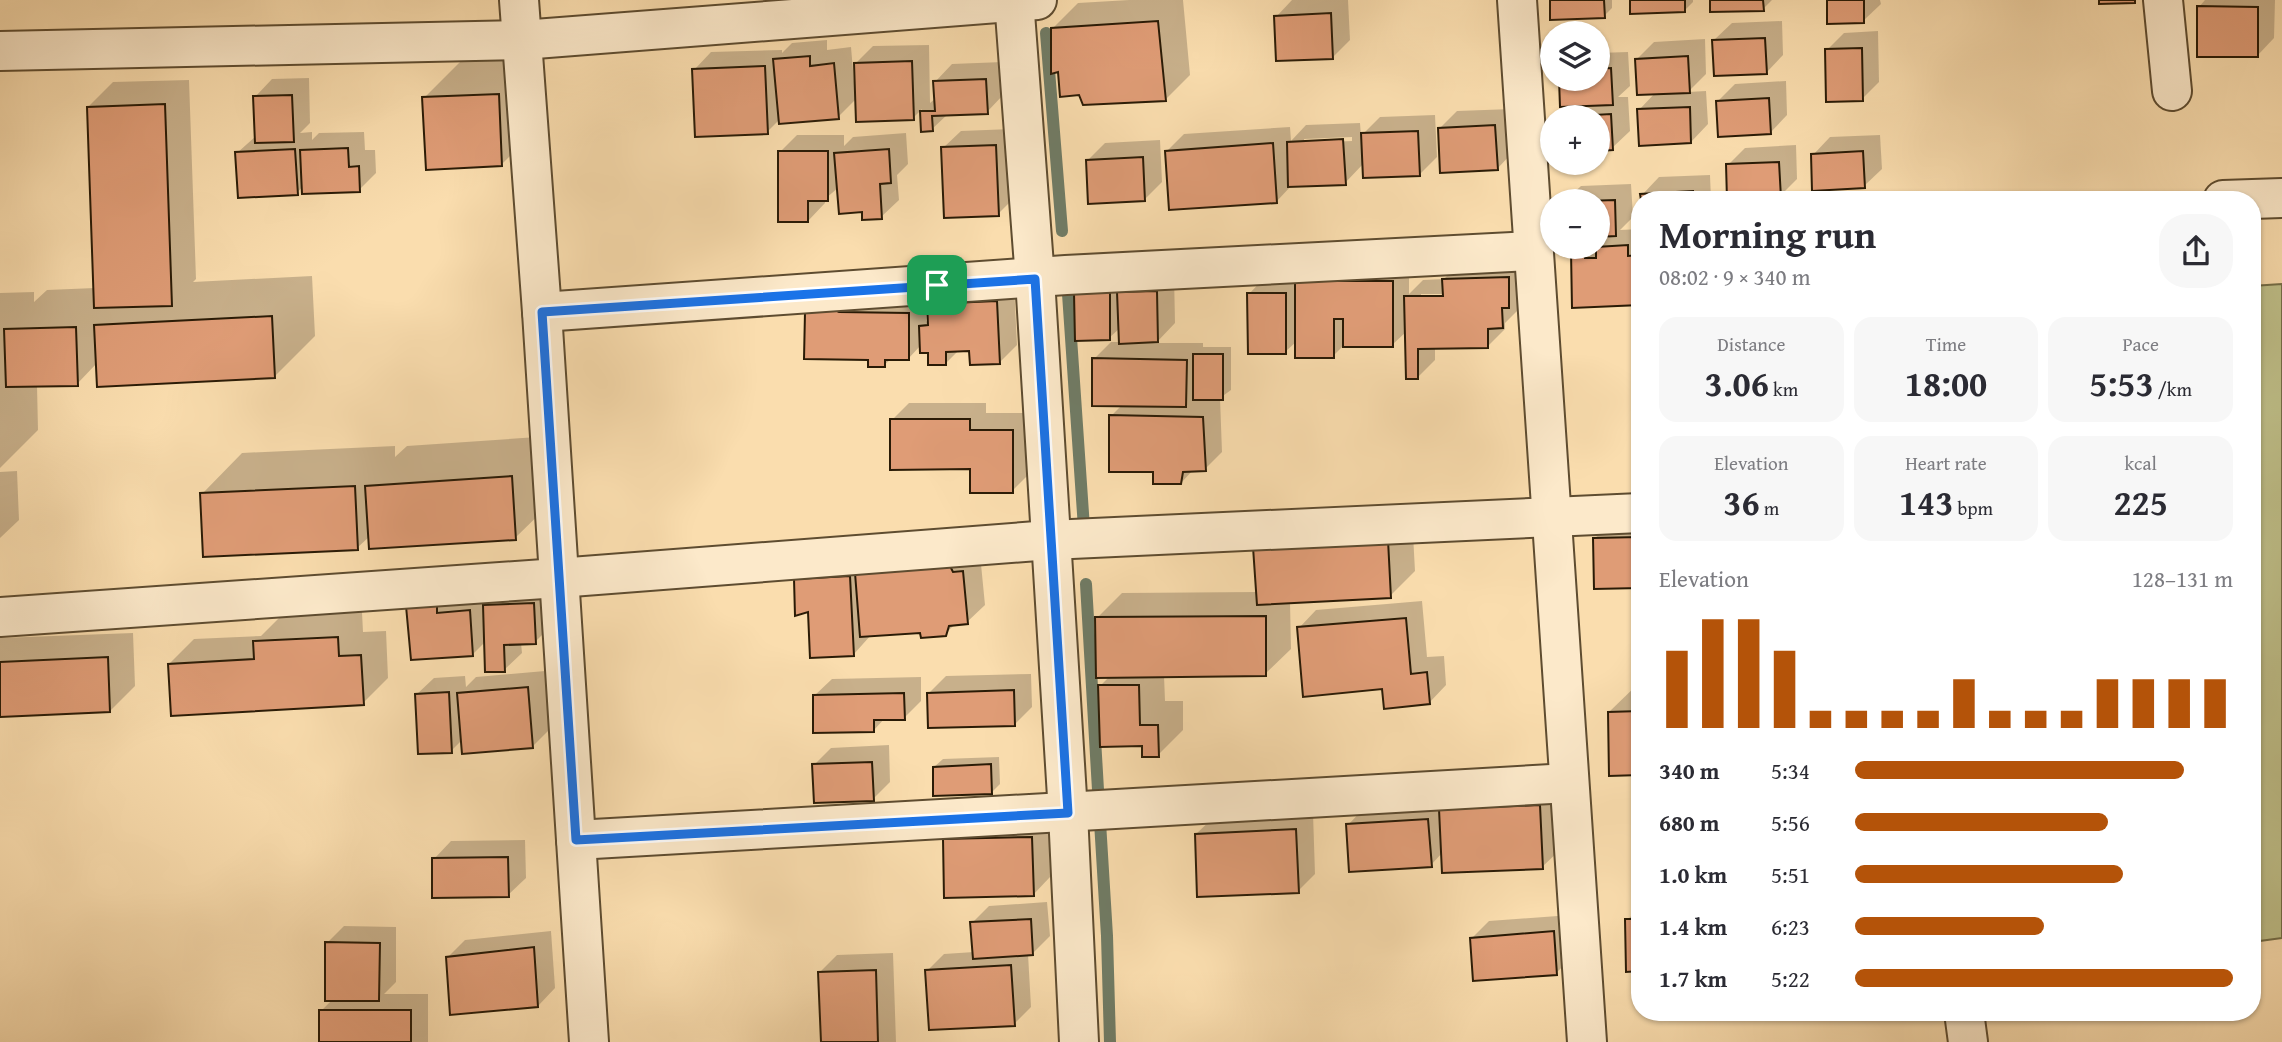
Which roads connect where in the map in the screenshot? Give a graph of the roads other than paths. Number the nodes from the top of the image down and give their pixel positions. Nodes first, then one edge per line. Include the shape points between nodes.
1 (519, 0) edge
2 (1022, 0) edge
3 (1517, 0) edge
4 (2163, 0) edge
5 (522, 40) junction
6 (0, 51) edge
7 (2172, 91) dead end
8 (2282, 198) edge
9 (2261, 199) edge
10 (1532, 251) junction
11 (1035, 279) junction
12 (542, 312) junction
13 (1631, 514) edge
14 (1552, 518) junction
15 (1050, 541) junction
16 (558, 578) junction
17 (0, 617) edge
18 (1569, 783) junction
19 (1068, 813) junction
20 (576, 840) junction
21 (1965, 1021) edge
22 (589, 1042) edge
23 (1079, 1042) edge
24 (1587, 1042) edge
25 (1968, 1042) edge

1 - 5 street
2 - 5 street
2 - 11 street
3 - 10 street
4 - 7 street
5 - 6 street
5 - 12 street
8 - 9 street
10 - 11 street
10 - 14 street
11 - 12 street
11 - 15 street
12 - 16 street
13 - 14 street
14 - 15 street
14 - 18 street
15 - 16 street
15 - 19 street
16 - 17 street
16 - 20 street
18 - 19 street
18 - 24 street
19 - 20 street
19 - 23 street
20 - 22 street
21 - 25 street

